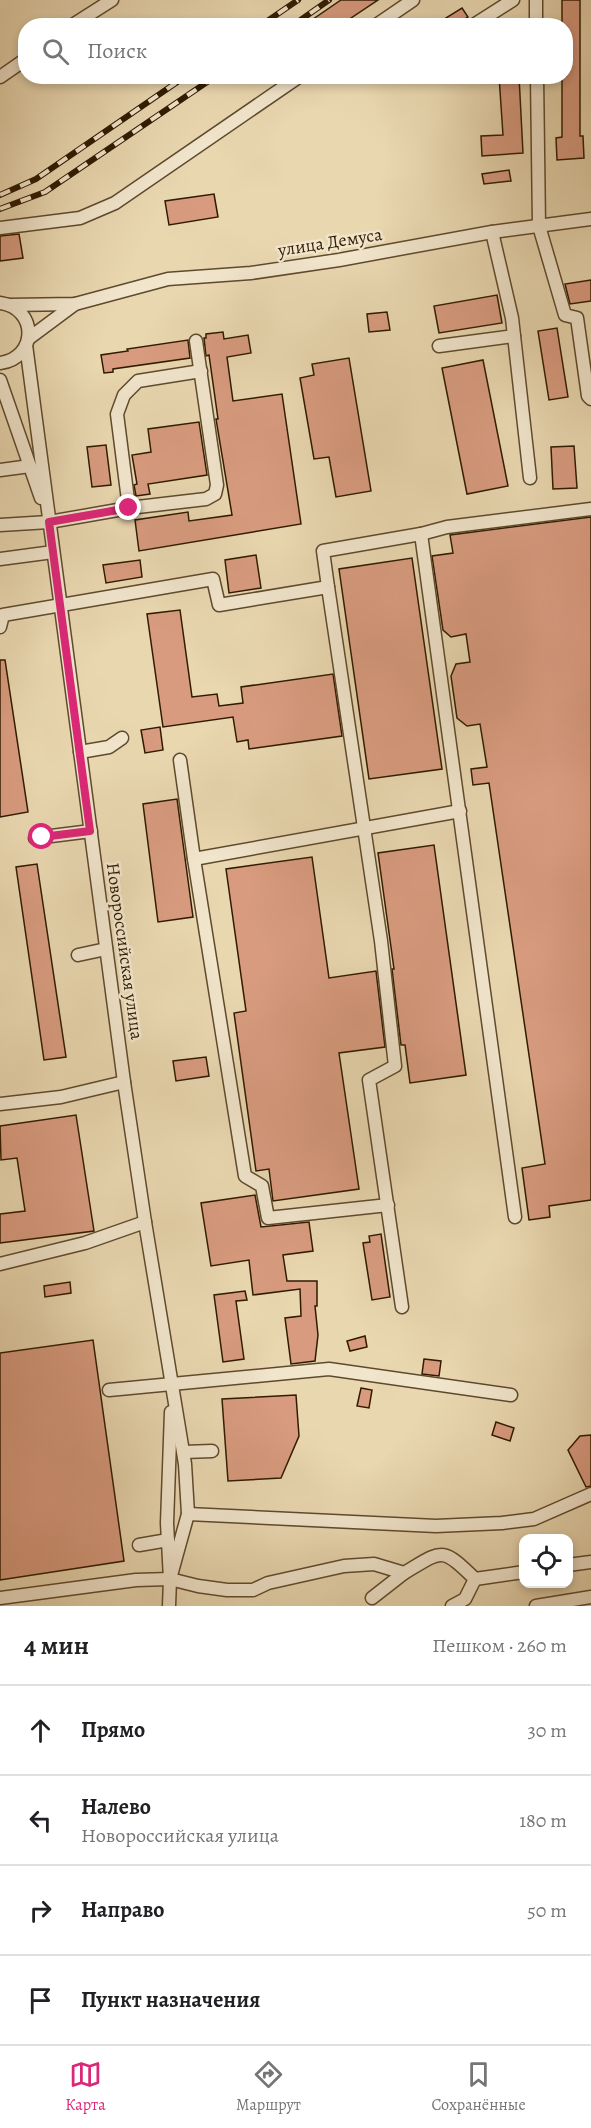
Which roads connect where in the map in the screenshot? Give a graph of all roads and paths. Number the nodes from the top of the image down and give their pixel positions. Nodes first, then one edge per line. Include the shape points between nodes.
1 (112, 0) edge
2 (413, 0) edge
3 (513, 0) edge
4 (536, 0) edge
5 (84, 18) edge
6 (387, 18) edge
7 (485, 18) edge
8 (536, 18) edge
9 (18, 65) edge
10 (0, 77) edge
11 (288, 84) edge
12 (537, 84) edge
13 (591, 219) edge
14 (539, 226) junction
15 (0, 228) edge
16 (492, 232) junction
17 (3, 303) edge
18 (75, 304) junction
19 (591, 316) edge
20 (577, 318) junction
21 (514, 336) junction
22 (196, 341) dead end
23 (27, 342) junction
24 (439, 346) dead end
25 (0, 363) edge
26 (201, 371) junction
27 (0, 380) edge
28 (591, 399) edge
29 (30, 466) junction
30 (0, 470) edge
31 (530, 478) dead end
32 (129, 508) junction
33 (591, 509) edge
34 (49, 522) junction
35 (0, 525) edge
36 (421, 534) junction
37 (53, 552) junction
38 (0, 559) edge
39 (328, 587) junction
40 (60, 606) junction
41 (0, 627) edge
42 (122, 738) dead end
43 (80, 752) junction
44 (180, 760) dead end
45 (460, 811) junction
46 (363, 828) junction
47 (90, 831) junction
48 (35, 837) dead end
49 (194, 860) junction
50 (106, 949) junction
51 (78, 955) dead end
52 (124, 1082) junction
53 (0, 1104) edge
54 (388, 1205) junction
55 (515, 1217) dead end
56 (145, 1222) junction
57 (0, 1264) edge
58 (402, 1307) dead end
59 (172, 1384) junction
60 (110, 1390) dead end
61 (510, 1395) dead end
62 (212, 1450) dead end
63 (183, 1452) junction
64 (591, 1494) edge
65 (188, 1514) junction
66 (168, 1540) junction
67 (139, 1545) dead end
68 (591, 1562) edge
69 (573, 1564) edge
70 (404, 1573) junction
71 (519, 1573) edge
72 (170, 1579) junction
73 (475, 1579) junction
74 (591, 1597) edge
75 (0, 1598) edge
76 (372, 1598) dead end
77 (470, 1602) edge
78 (170, 1606) edge
79 (452, 1606) edge
80 (537, 1606) edge

1 - 5 street
2 - 6 street
3 - 7 street
4 - 8 street
9 - 10 street
11 - 15 street via 115,203 80,218
12 - 14 street
13 - 14 street, улица Демуса
14 - 16 street, улица Демуса
14 - 20 street via 565,315
16 - 18 street, улица Демуса via 250,273 168,279
16 - 21 street
17 - 18 street
17 - 23 street via 25,319
18 - 23 street
19 - 20 street
20 - 28 street
21 - 24 street
21 - 31 street
22 - 26 street
23 - 25 street via 13,360
23 - 34 street
26 - 32 street via 138,381 124,395 117,414
26 - 32 street via 217,485 215,494 206,499
27 - 29 street
29 - 30 street
29 - 34 street
32 - 34 street
33 - 36 street via 447,527
34 - 35 street
34 - 37 street, Новороссийская улица
36 - 39 street via 323,551
36 - 45 street
37 - 38 street
37 - 40 street, Новороссийская улица
39 - 40 street via 219,605 213,579
39 - 46 street
40 - 41 street via 3,615
40 - 43 street, Новороссийская улица
42 - 43 street via 109,747
43 - 47 street, Новороссийская улица
44 - 49 street
45 - 46 street
45 - 55 street
46 - 49 street
46 - 54 street via 395,1066 369,1080
47 - 48 street
47 - 50 street, Новороссийская улица
49 - 54 street via 245,1176 262,1186 268,1218
50 - 51 street
50 - 52 street, Новороссийская улица
52 - 53 street via 60,1097
52 - 56 street, Новороссийская улица
54 - 58 street
56 - 57 street via 85,1243
56 - 59 street, Новороссийская улица
59 - 60 street
59 - 61 street via 329,1369
59 - 63 street, Новороссийская улица
59 - 66 street, Новороссийская улица
62 - 63 street
63 - 65 street, Новороссийская улица
64 - 65 street via 534,1519 502,1523 436,1526
65 - 72 street, Новороссийская улица
66 - 67 street
66 - 72 street, Новороссийская улица
68 - 69 street
70 - 72 street via 374,1564 344,1566 253,1590 227,1590
70 - 73 street via 444,1554
70 - 76 street
71 - 73 street
72 - 75 street
72 - 78 street, Новороссийская улица
73 - 77 street
74 - 80 street
77 - 79 street

